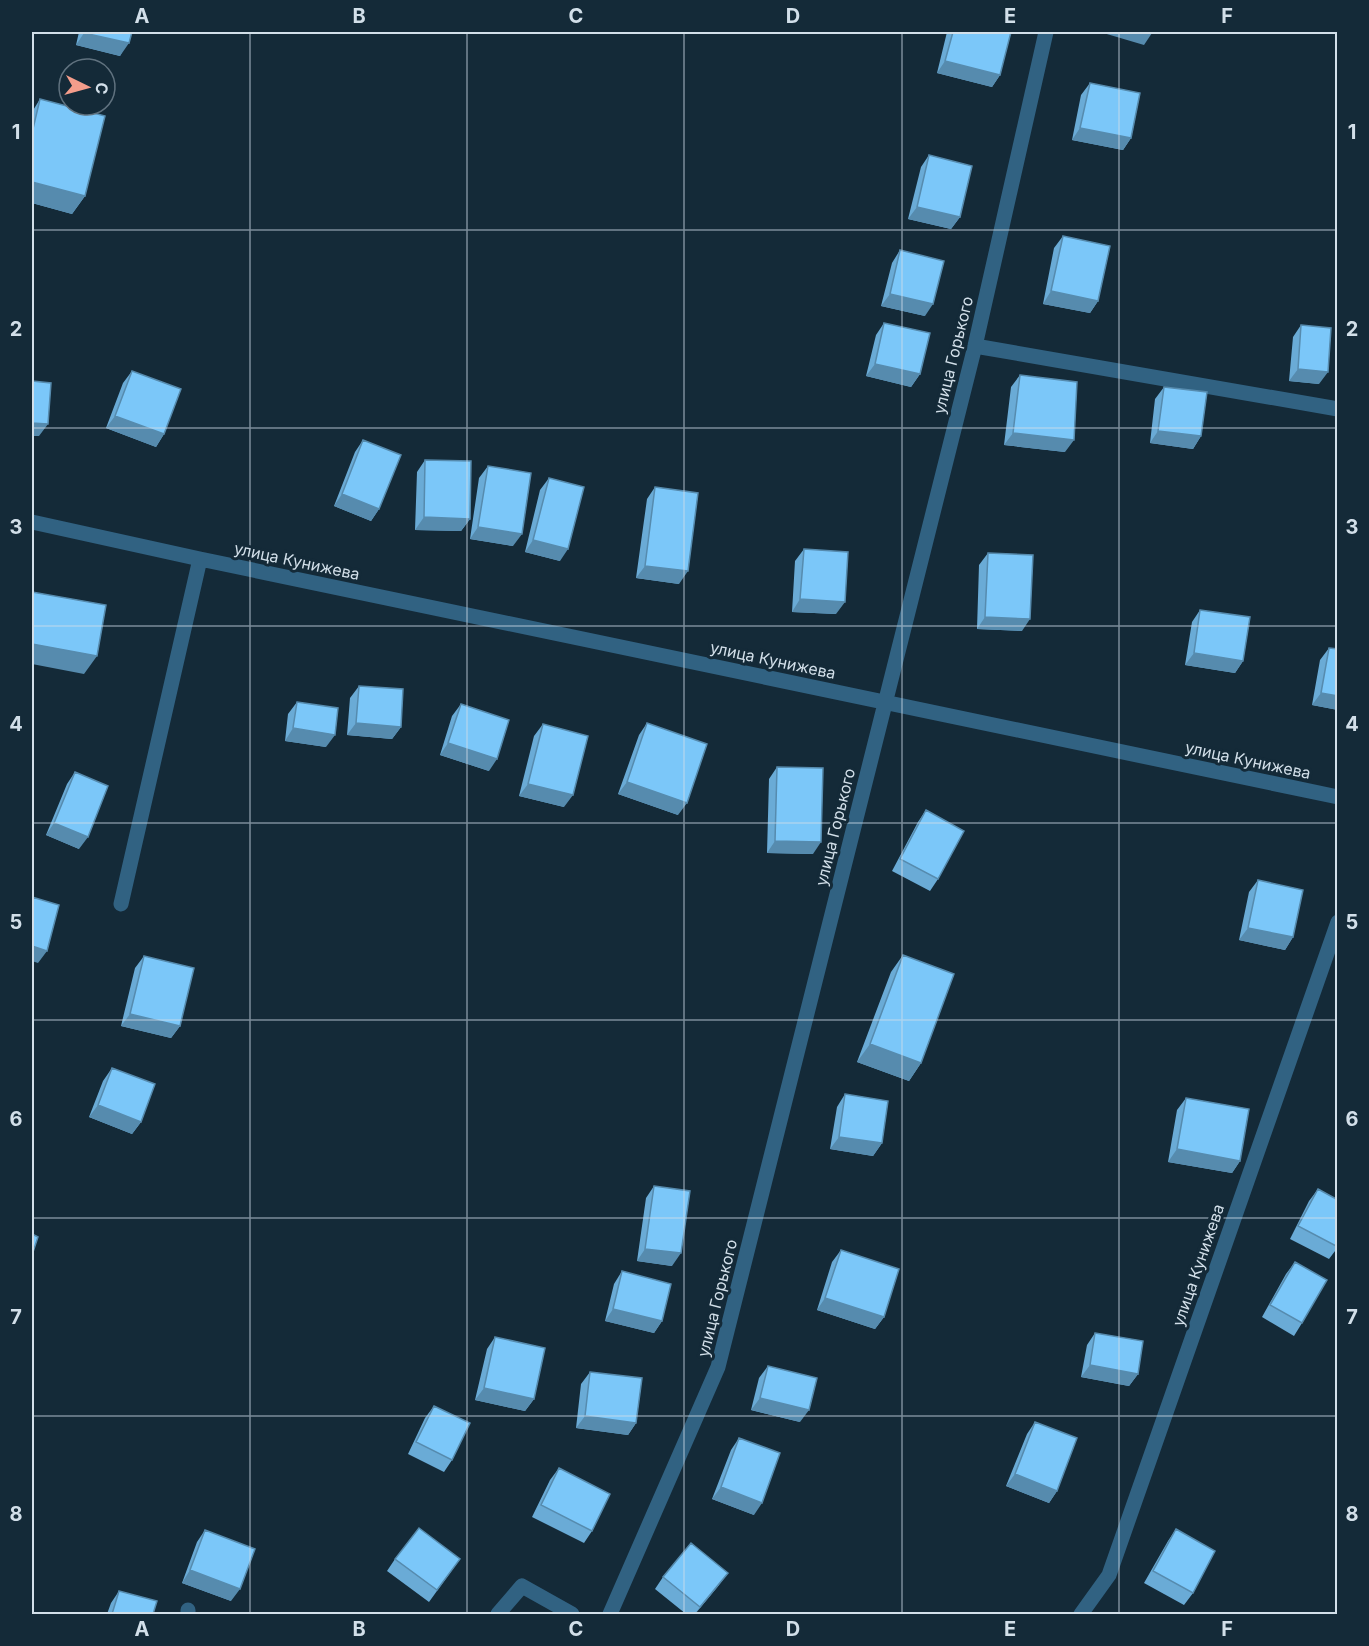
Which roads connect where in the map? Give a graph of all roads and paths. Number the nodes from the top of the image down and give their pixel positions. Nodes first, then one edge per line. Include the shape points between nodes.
1 (1046, 32) edge
2 (975, 345) junction
3 (1338, 409) edge
4 (32, 522) edge
5 (200, 559) junction
6 (885, 702) junction
7 (1338, 797) edge
8 (121, 904) dead end
9 (1338, 922) edge
10 (498, 1614) edge
11 (572, 1614) edge
12 (610, 1614) edge
13 (1081, 1614) edge

1 - 2 street, улица Горького
2 - 3 street
2 - 6 street, улица Горького
4 - 5 street, улица Кунижева
5 - 6 street, улица Кунижева
5 - 8 street
6 - 7 street, улица Кунижева
6 - 12 street, улица Горького via 718,1367
9 - 13 street, улица Кунижева via 1109,1575
10 - 11 street via 522,1586

